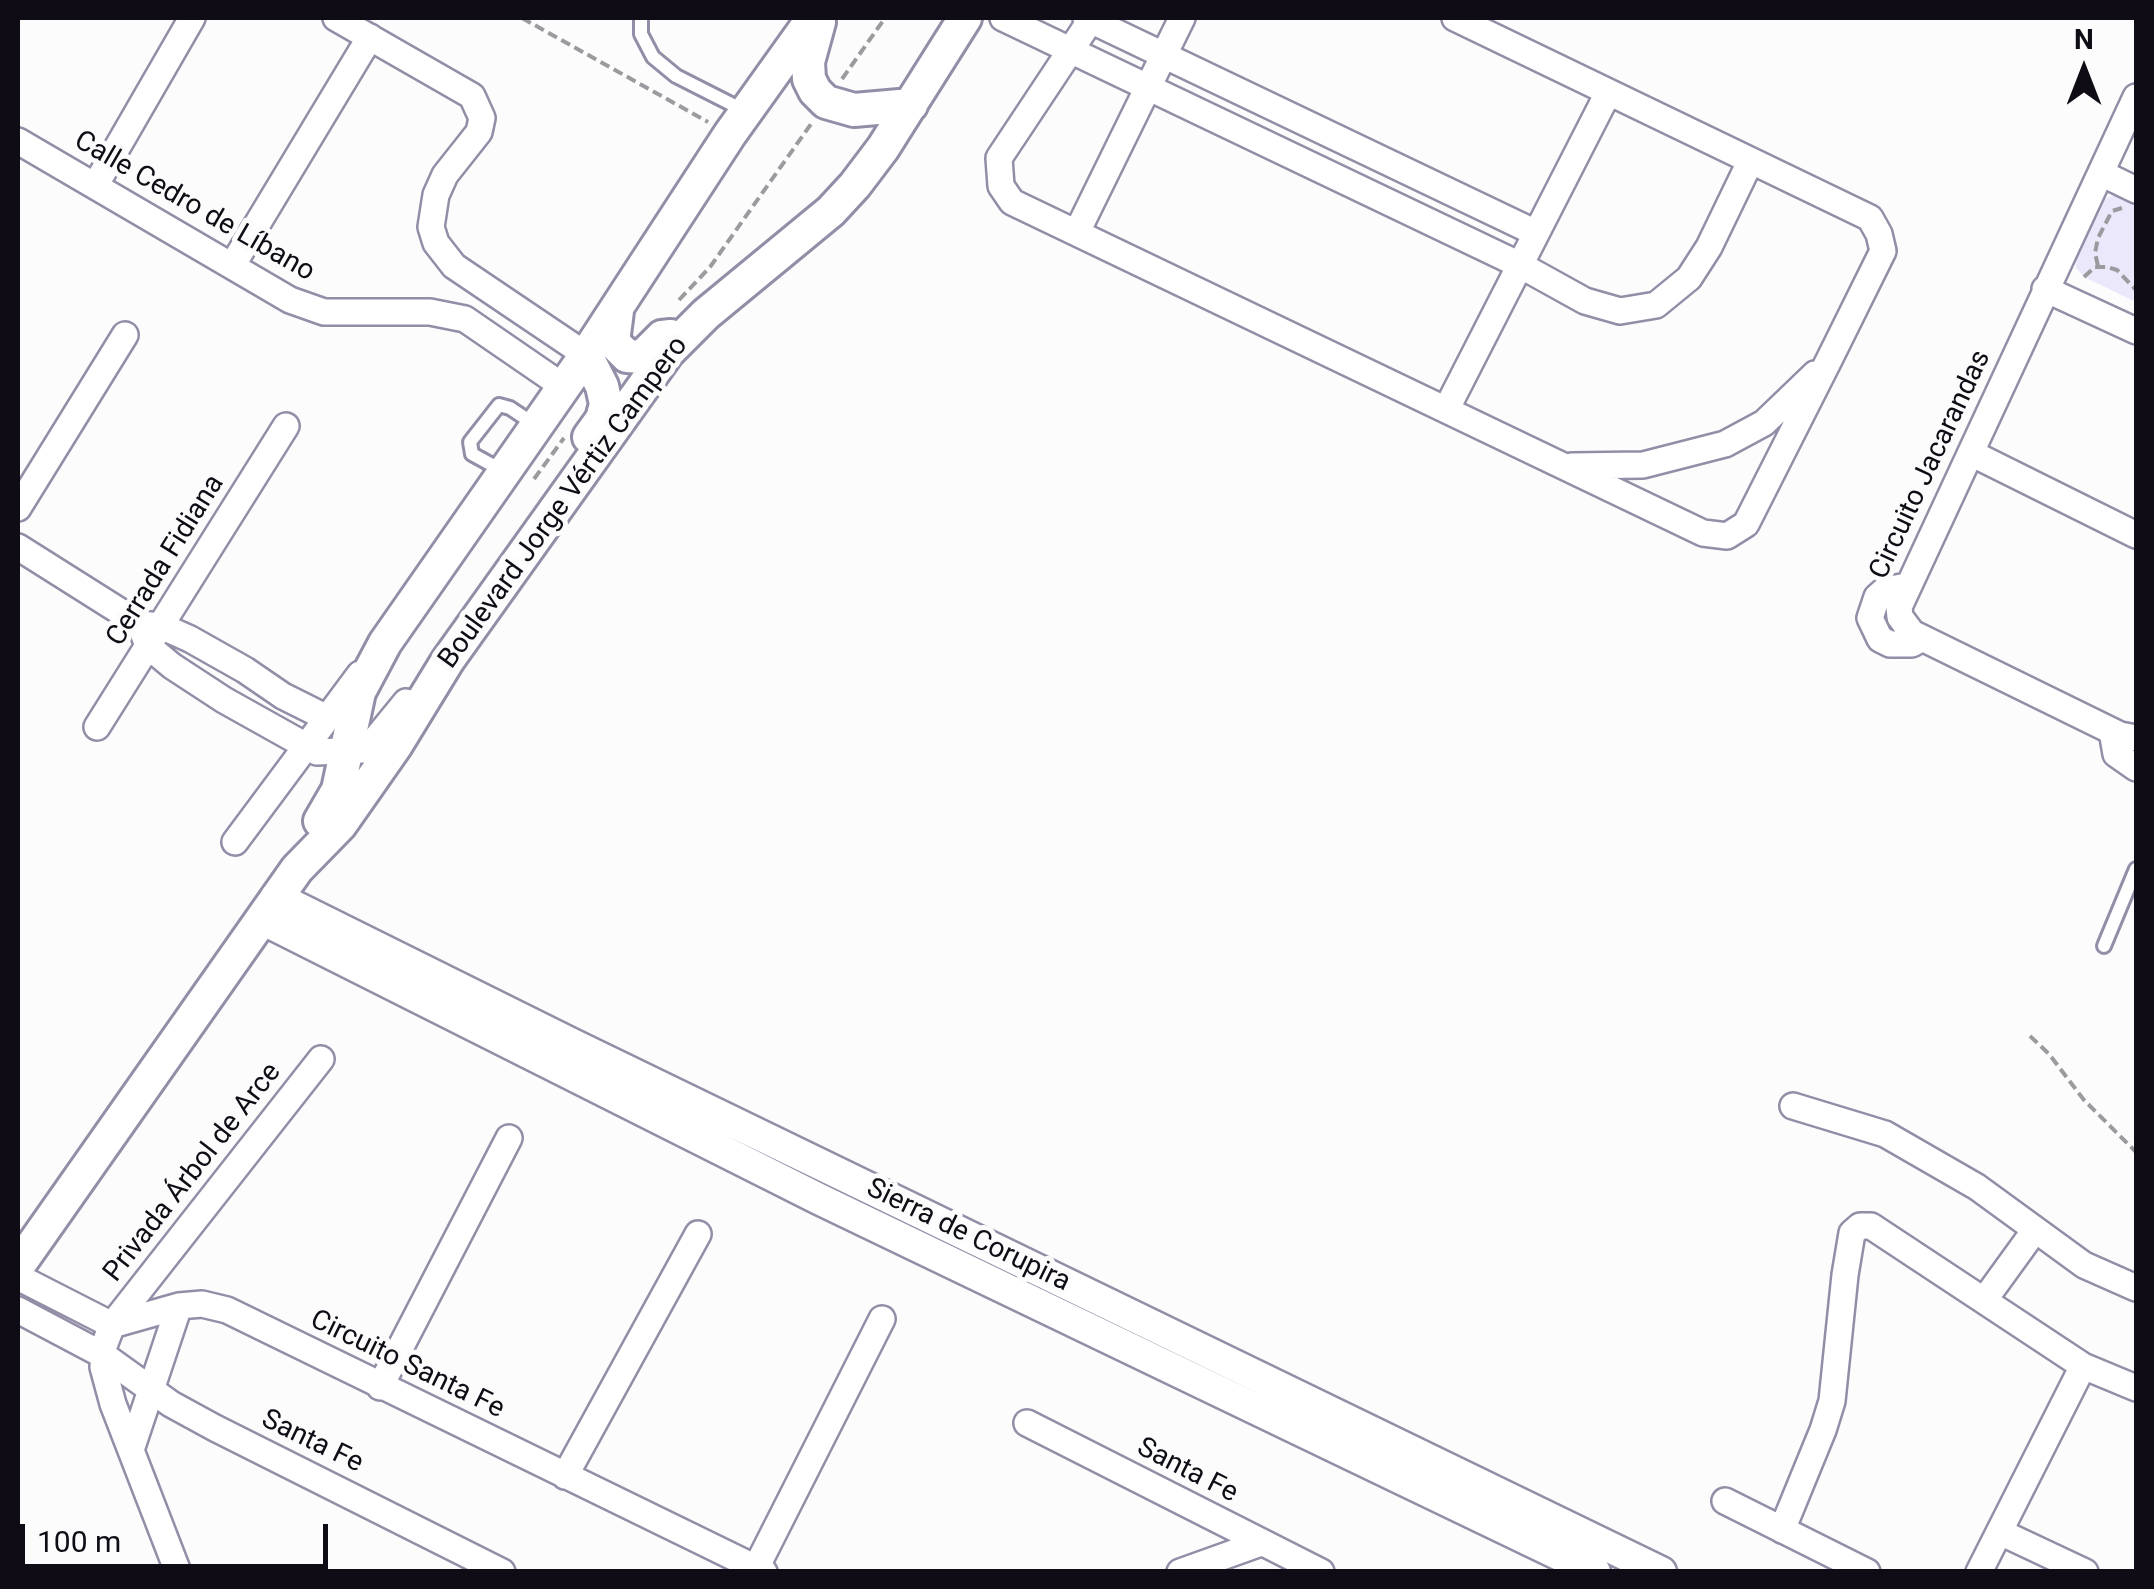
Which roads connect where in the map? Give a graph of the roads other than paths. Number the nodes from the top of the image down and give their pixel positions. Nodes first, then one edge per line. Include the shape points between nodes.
1 (192, 18) edge
2 (336, 18) edge
3 (640, 18) edge
4 (817, 18) edge
5 (965, 18) edge
6 (1003, 18) edge
7 (1090, 18) edge
8 (1182, 18) edge
9 (1455, 18) edge
10 (370, 38) junction
11 (1069, 49) junction
12 (1164, 54) junction
13 (1148, 87) junction
14 (1608, 93) junction
15 (2136, 96) edge
16 (911, 106) junction
17 (737, 123) junction
18 (18, 141) edge
19 (1750, 162) junction
20 (2100, 173) junction
21 (95, 186) junction
22 (2133, 200) edge
23 (1077, 232) junction
24 (1536, 233) junction
25 (1520, 265) junction
26 (232, 266) junction
27 (2045, 289) junction
28 (487, 290) junction
29 (618, 306) junction
30 (465, 319) junction
31 (2136, 331) edge
32 (125, 335) dead end
33 (683, 336) junction
34 (586, 356) junction
35 (1829, 360) junction
36 (564, 387) junction
37 (1447, 408) junction
38 (536, 425) junction
39 (286, 426) dead end
40 (1971, 453) junction
41 (1568, 466) junction
42 (503, 471) junction
43 (18, 508) edge
44 (557, 508) junction
45 (2136, 535) edge
46 (18, 547) edge
47 (150, 632) junction
48 (384, 643) junction
49 (448, 660) junction
50 (245, 670) junction
51 (224, 700) junction
52 (325, 717) junction
53 (97, 727) dead end
54 (2124, 734) edge
55 (322, 750) junction
56 (2136, 768) edge
57 (234, 842) dead end
58 (297, 869) junction
59 (2136, 869) edge
60 (269, 908) junction
61 (2104, 946) dead end
62 (322, 1059) dead end
63 (1793, 1106) dead end
64 (508, 1138) dead end
65 (2036, 1230) junction
66 (698, 1234) dead end
67 (18, 1266) edge
68 (18, 1277) edge
69 (2136, 1288) edge
70 (1984, 1299) junction
71 (178, 1306) junction
72 (18, 1310) edge
73 (882, 1318) dead end
74 (112, 1325) junction
75 (102, 1356) junction
76 (2083, 1366) junction
77 (380, 1387) junction
78 (2136, 1388) edge
79 (150, 1389) junction
80 (1027, 1424) dead end
81 (131, 1450) junction
82 (565, 1476) junction
83 (1725, 1501) dead end
84 (1782, 1530) junction
85 (2000, 1532) junction
86 (1261, 1542) junction
87 (760, 1570) edge
88 (178, 1572) edge
89 (502, 1572) edge
90 (1180, 1572) edge
91 (1321, 1572) edge
92 (1595, 1572) edge
93 (1660, 1572) edge
94 (1867, 1572) edge
95 (1979, 1572) edge
96 (2085, 1572) edge

1 - 21 street
2 - 10 street
3 - 17 lane via 653,57
4 - 16 main road via 808,62 815,92 843,108
4 - 17 main road
5 - 16 main road, Boulevard Jorge Vértiz Campero
6 - 11 street
7 - 11 street
7 - 12 street
8 - 12 street
9 - 14 street
10 - 26 street
10 - 28 street via 472,96 480,108 479,132 445,176 431,227 443,255
11 - 13 street
11 - 23 street via 999,158 999,168 1012,202
12 - 13 street
12 - 24 street
13 - 23 street
13 - 25 street
14 - 19 street
14 - 24 street
15 - 20 street, Circuito Jacarandas
16 - 33 main road, Boulevard Jorge Vértiz Campero via 831,211
17 - 29 main road
18 - 21 street, Calle Cedro de Líbano
19 - 25 street via 1689,278 1656,305 1620,311 1585,302
19 - 35 street via 1870,218 1879,234 1882,251
20 - 22 street
20 - 27 street, Circuito Jacarandas
21 - 26 street, Calle Cedro de Líbano
23 - 37 street
24 - 25 street
25 - 37 street
26 - 30 street, Calle Cedro de Líbano via 324,312 430,312
27 - 31 street
27 - 40 street, Circuito Jacarandas
28 - 30 street
28 - 34 street
29 - 33 main road via 613,342 628,356 642,357 662,337
29 - 34 main road
30 - 36 street, Calle Cedro de Líbano
32 - 43 street
33 - 44 main road, Boulevard Jorge Vértiz Campero
34 - 36 main road
34 - 44 main road via 602,386 605,412 562,476
35 - 41 street via 1764,424 1725,444 1643,465
35 - 41 street via 1746,524 1727,536 1703,533
36 - 38 main road
37 - 41 street
38 - 42 main road
38 - 42 lane via 510,408 493,409 469,449
39 - 47 street, Cerrada Fidiana
40 - 45 street
40 - 54 street, Circuito Jacarandas via 1907,586 1900,618 1912,633
42 - 48 main road
44 - 49 main road, Boulevard Jorge Vértiz Campero
46 - 47 street
47 - 50 street
47 - 51 street
47 - 53 street, Cerrada Fidiana
48 - 52 street
48 - 55 main road
49 - 55 street via 418,685 370,746
49 - 58 main road, Boulevard Jorge Vértiz Campero via 340,825
50 - 51 street
50 - 52 street
51 - 55 street
52 - 55 street
54 - 56 street via 2116,754
55 - 57 street
55 - 58 main road, Boulevard Jorge Vértiz Campero via 338,790
58 - 60 main road, Boulevard Jorge Vértiz Campero
59 - 61 lane
60 - 67 main road, Boulevard Jorge Vértiz Campero
60 - 92 street, Sierra de Corupira via 819,1199
60 - 93 street, Sierra de Corupira
62 - 74 street, Privada Árbol de Arce
63 - 65 street via 1884,1134
64 - 77 street
65 - 69 street via 2084,1265
65 - 70 street
66 - 82 street
68 - 74 street
70 - 76 street
70 - 84 street via 1872,1226 1852,1233 1832,1401
71 - 74 street, Circuito Santa Fe
71 - 77 street, Circuito Santa Fe via 226,1310
71 - 79 street
72 - 75 street
73 - 87 street
74 - 75 street
75 - 79 street, Santa Fe
75 - 81 street
76 - 78 street
76 - 85 street
77 - 82 street, Circuito Santa Fe
79 - 81 street
79 - 89 street, Santa Fe
80 - 86 street, Santa Fe
81 - 88 street
82 - 87 street, Circuito Santa Fe
83 - 84 street
84 - 94 street
85 - 95 street
85 - 96 street
86 - 90 street
86 - 91 street, Santa Fe

